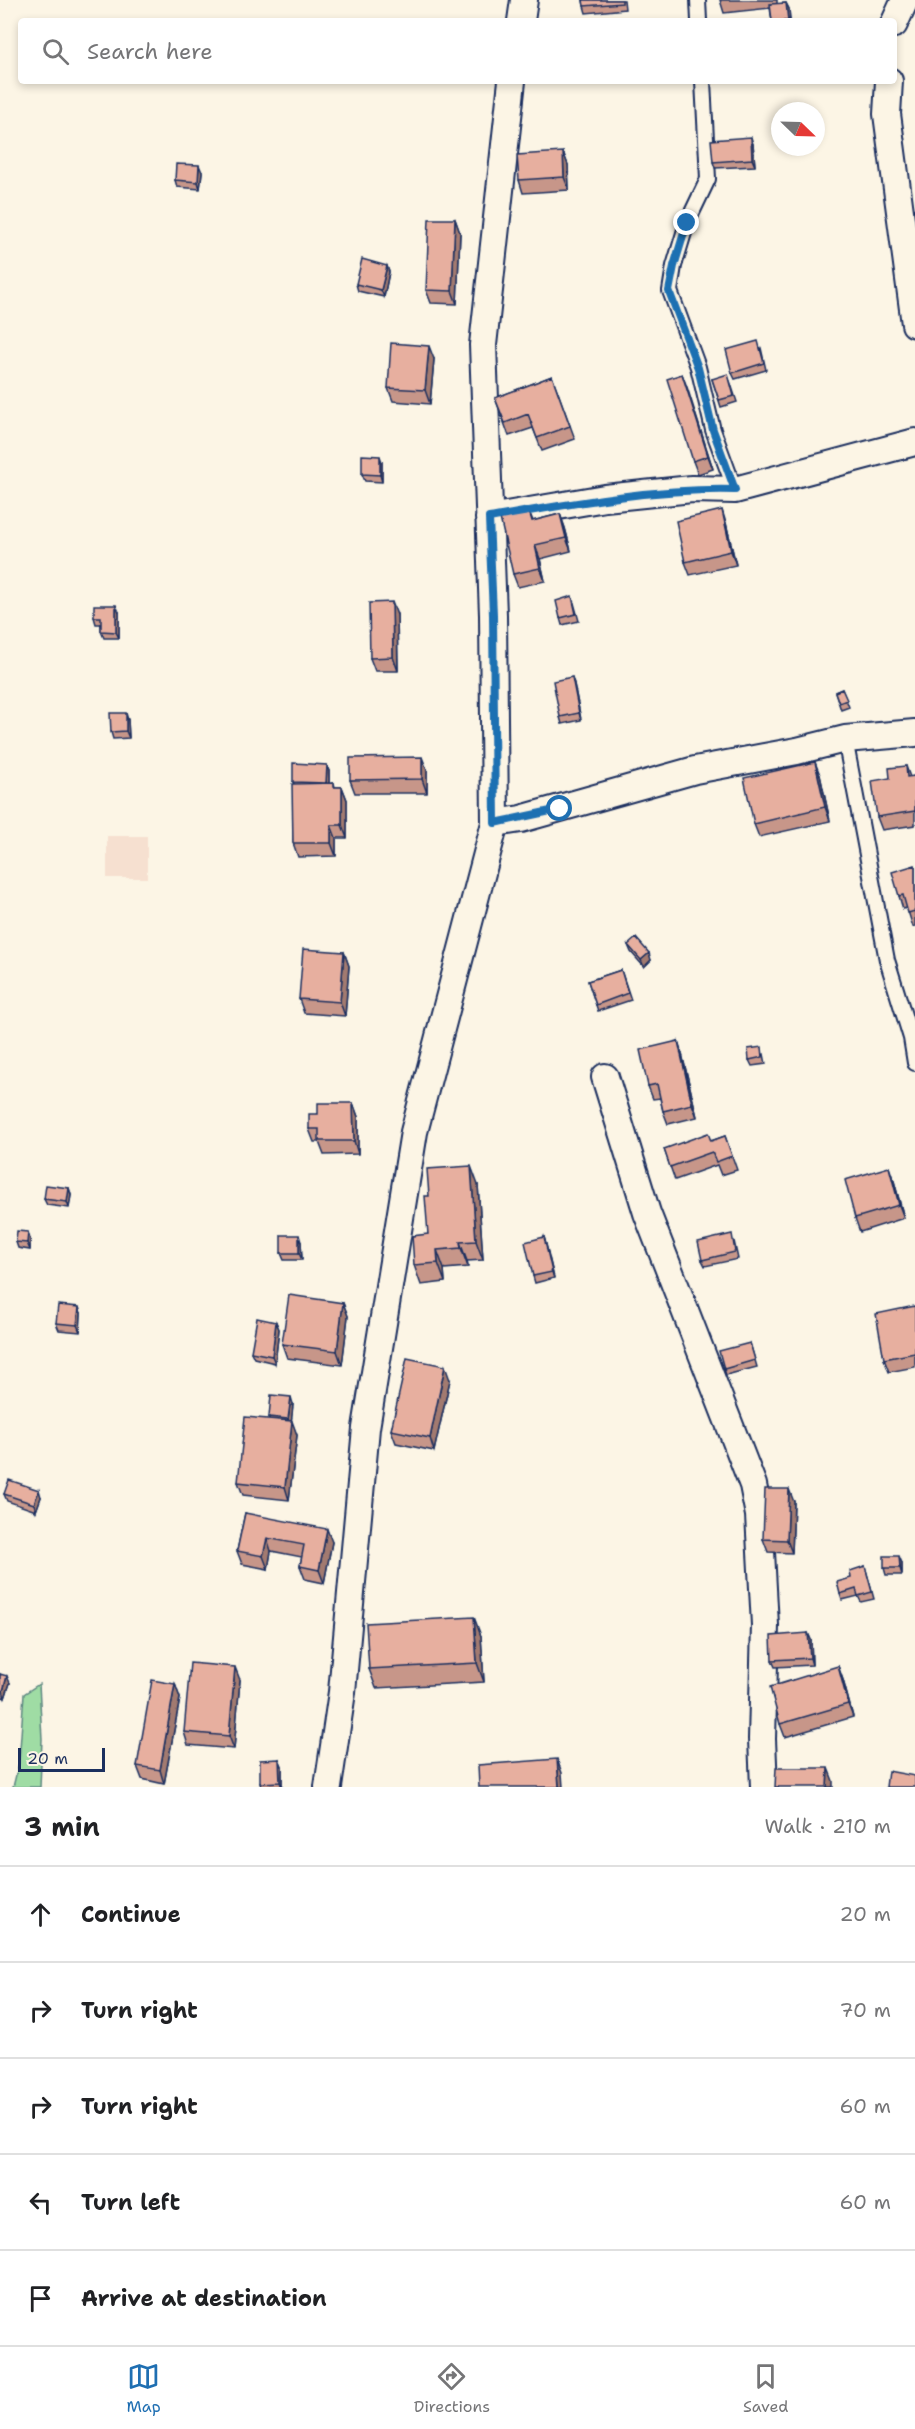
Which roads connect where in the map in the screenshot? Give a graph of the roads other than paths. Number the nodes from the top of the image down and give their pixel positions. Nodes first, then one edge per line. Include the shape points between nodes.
1 (524, 0) edge
2 (698, 0) edge
3 (904, 0) edge
4 (521, 18) edge
5 (699, 18) edge
6 (896, 18) edge
7 (512, 84) edge
8 (702, 84) edge
9 (889, 84) edge
10 (915, 324) edge
11 (915, 442) edge
12 (735, 490) junction
13 (489, 518) junction
14 (915, 733) edge
15 (844, 739) junction
16 (495, 823) junction
17 (915, 1063) edge
18 (605, 1077) dead end
19 (328, 1787) edge
20 (764, 1787) edge

1 - 4 street
2 - 5 lane
3 - 6 street
7 - 13 street via 483,345
8 - 12 lane via 708,178 687,223 669,291 698,368 713,430
9 - 10 street via 887,114
11 - 12 street
12 - 13 street via 692,489 605,498
13 - 16 street
14 - 15 street
15 - 16 street via 695,770
15 - 17 lane via 887,960
16 - 19 street via 414,1132 366,1428 342,1692
18 - 20 street via 647,1213 753,1485 759,1515 765,1625

